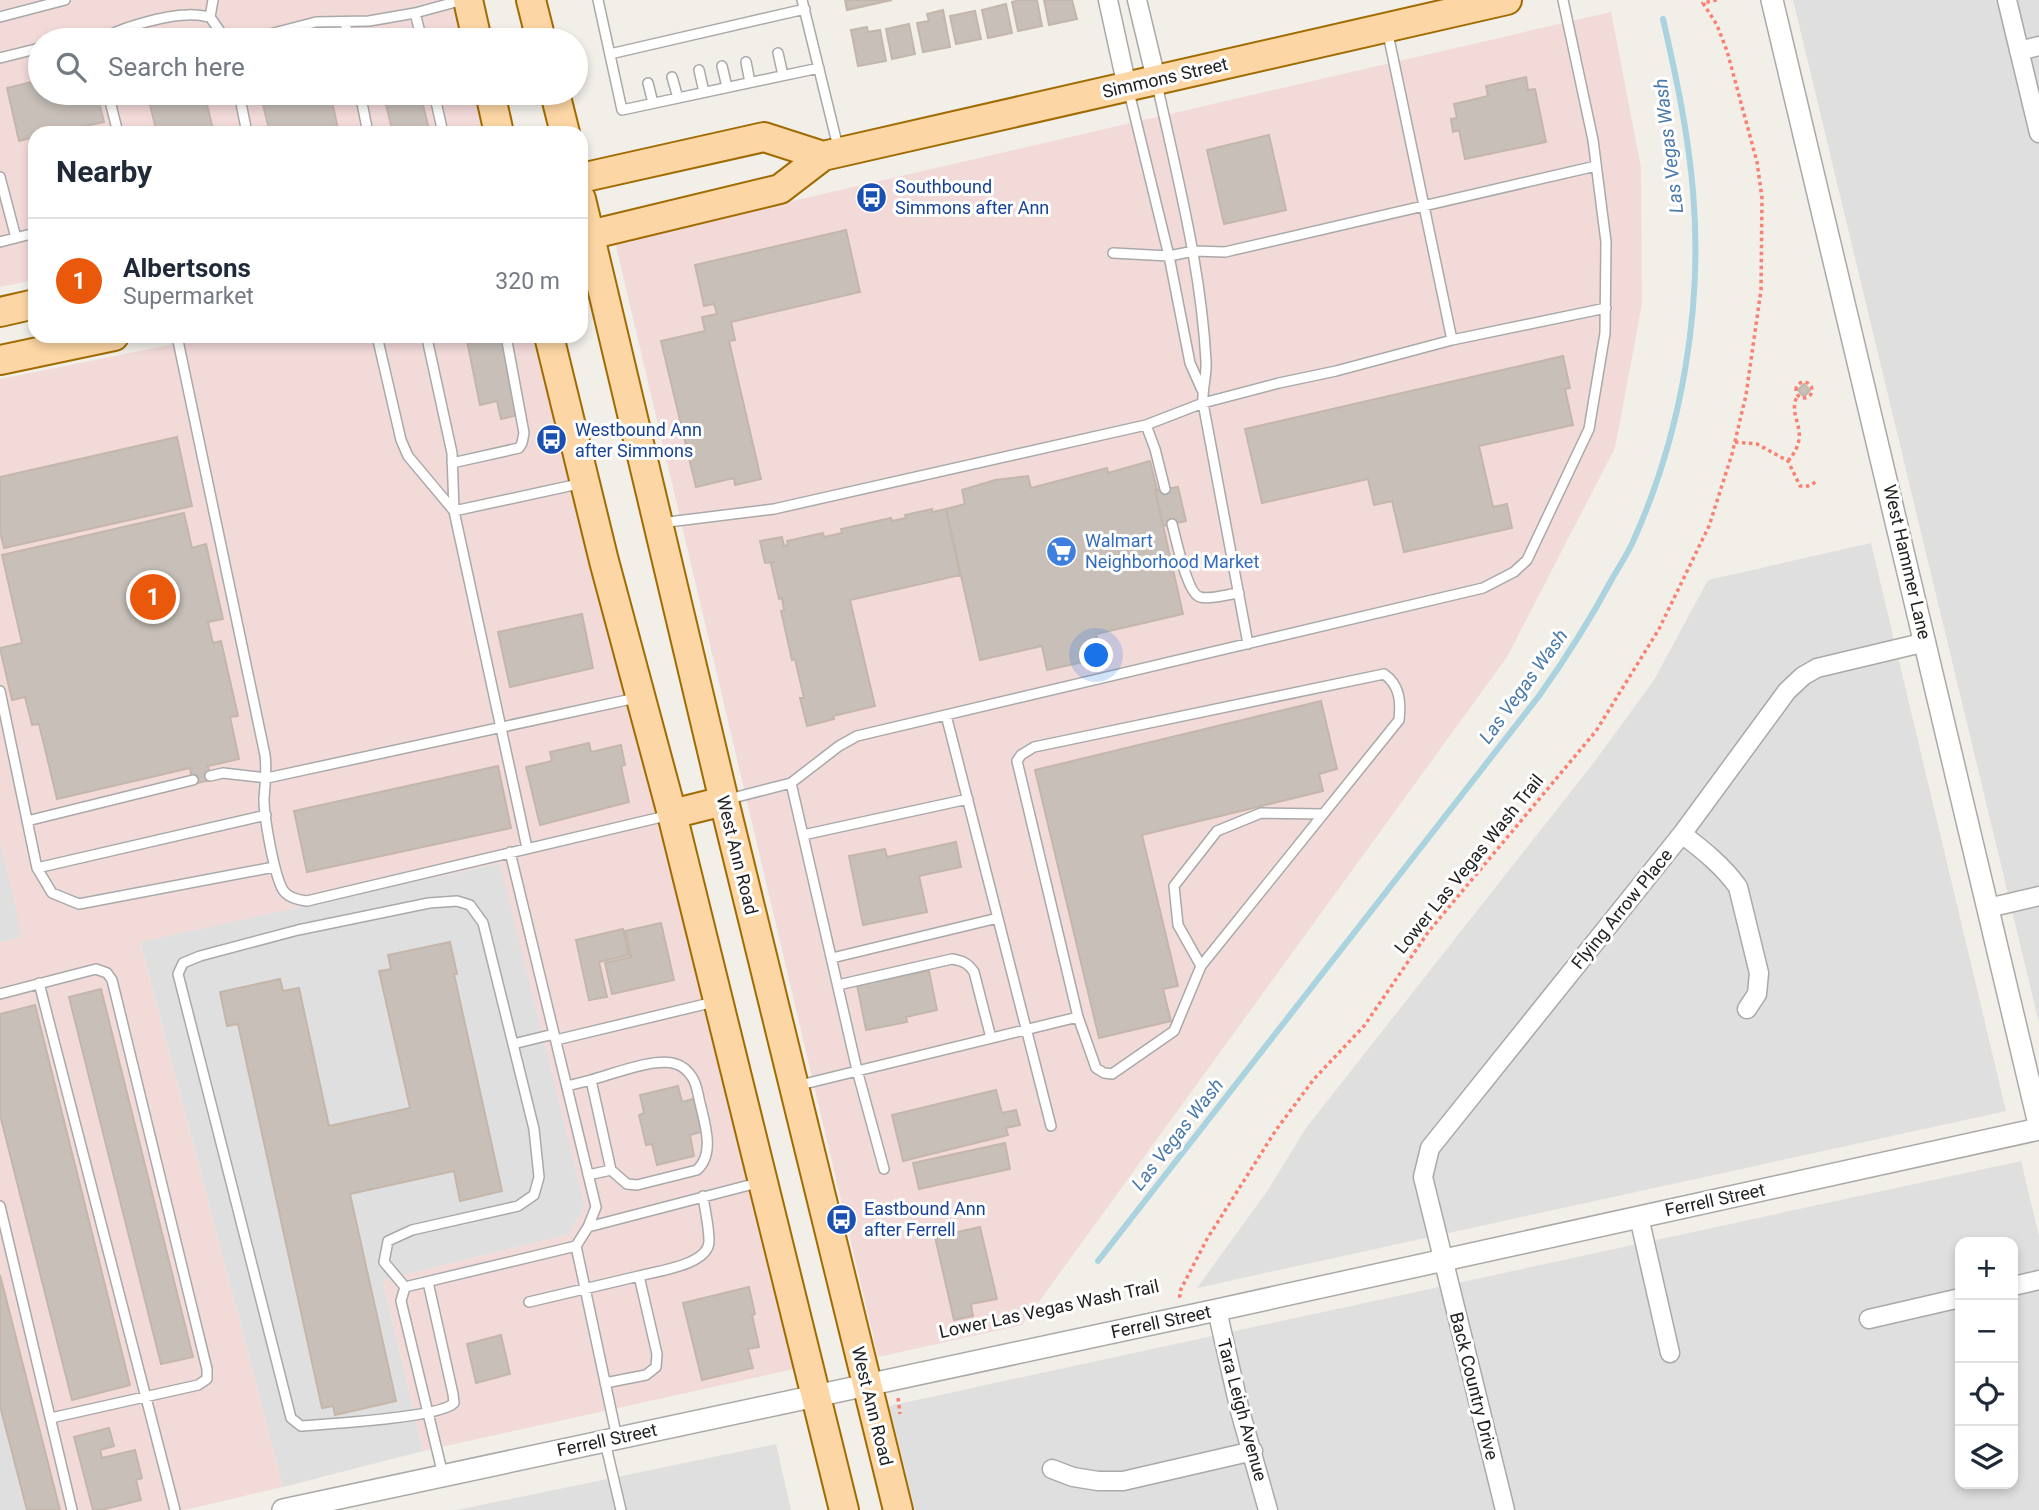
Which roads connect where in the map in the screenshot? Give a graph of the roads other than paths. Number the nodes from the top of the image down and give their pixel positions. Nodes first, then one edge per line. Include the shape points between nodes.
1 (65, 0) edge
2 (213, 0) edge
3 (466, 0) edge
4 (531, 0) edge
5 (598, 0) edge
6 (1108, 0) edge
7 (1137, 0) edge
8 (1507, 0) edge
9 (1563, 0) edge
10 (1772, 0) edge
11 (2007, 0) edge
12 (804, 5) edge
13 (415, 13) junction
14 (210, 17) junction
15 (0, 18) edge
16 (769, 18) junction
17 (345, 22) junction
18 (737, 25) junction
19 (126, 28) edge
20 (218, 28) edge
21 (293, 28) edge
22 (346, 28) edge
23 (419, 28) edge
24 (474, 28) edge
25 (538, 28) edge
26 (1386, 28) junction
27 (772, 29) dead end
28 (714, 30) junction
29 (690, 36) junction
30 (740, 37) dead end
31 (717, 41) dead end
32 (664, 42) junction
33 (2039, 46) edge
34 (640, 47) junction
35 (693, 48) dead end
36 (28, 51) edge
37 (2019, 51) junction
38 (666, 52) dead end
39 (778, 53) dead end
40 (610, 54) junction
41 (0, 58) edge
42 (642, 58) dead end
43 (746, 62) dead end
44 (722, 66) dead end
45 (819, 68) junction
46 (699, 70) dead end
47 (783, 75) junction
48 (672, 77) dead end
49 (1156, 79) junction
50 (750, 82) junction
51 (648, 83) dead end
52 (727, 87) junction
53 (1127, 87) junction
54 (704, 92) junction
55 (678, 98) junction
56 (653, 103) junction
57 (111, 105) edge
58 (241, 105) edge
59 (362, 105) edge
60 (437, 105) edge
61 (493, 105) edge
62 (558, 105) edge
63 (116, 126) edge
64 (246, 126) edge
65 (367, 126) edge
66 (441, 126) edge
67 (497, 126) edge
68 (563, 126) edge
69 (2039, 133) edge
70 (831, 154) junction
71 (1596, 166) junction
72 (588, 176) edge
73 (0, 177) edge
74 (1423, 204) junction
75 (28, 235) edge
76 (588, 235) edge
77 (16, 238) junction
78 (0, 242) edge
79 (588, 248) edge
80 (1194, 251) junction
81 (1112, 253) dead end
82 (1169, 256) junction
83 (28, 306) edge
84 (1606, 308) junction
85 (0, 312) edge
86 (1452, 340) junction
87 (81, 343) edge
88 (178, 343) edge
89 (379, 343) edge
90 (428, 343) edge
91 (507, 343) edge
92 (551, 343) edge
93 (0, 360) edge
94 (1202, 390) junction
95 (1203, 403) junction
96 (1146, 425) junction
97 (452, 463) junction
98 (585, 483) junction
99 (1165, 489) dead end
100 (454, 511) junction
101 (658, 523) junction
102 (1172, 524) dead end
103 (1239, 593) junction
104 (1926, 642) junction
105 (1248, 644) junction
106 (0, 691) edge
107 (641, 696) junction
108 (946, 715) junction
109 (502, 727) junction
110 (210, 776) dead end
111 (267, 778) junction
112 (192, 780) dead end
113 (791, 783) junction
114 (968, 799) junction
115 (724, 801) junction
116 (672, 814) junction
117 (1323, 814) junction
118 (266, 815) junction
119 (27, 821) junction
120 (1682, 834) junction
121 (803, 835) junction
122 (527, 848) junction
123 (510, 852) junction
124 (274, 867) junction
125 (37, 869) junction
126 (2039, 896) edge
127 (1988, 908) junction
128 (998, 918) junction
129 (832, 958) junction
130 (1201, 966) junction
131 (39, 984) junction
132 (838, 985) junction
133 (0, 994) edge
134 (718, 1001) junction
135 (1747, 1009) dead end
136 (1078, 1017) junction
137 (1026, 1029) junction
138 (555, 1037) junction
139 (991, 1038) junction
140 (513, 1044) junction
141 (857, 1070) junction
142 (591, 1080) junction
143 (567, 1086) junction
144 (794, 1086) junction
145 (1051, 1126) dead end
146 (2039, 1127) edge
147 (884, 1169) dead end
148 (611, 1170) junction
149 (588, 1174) junction
150 (763, 1181) junction
151 (703, 1196) junction
152 (0, 1206) edge
153 (1639, 1217) junction
154 (588, 1227) junction
155 (576, 1246) junction
156 (1444, 1261) junction
157 (639, 1276) junction
158 (2039, 1280) edge
159 (428, 1282) junction
160 (2018, 1285) edge
161 (405, 1287) junction
162 (586, 1290) junction
163 (1955, 1299) edge
164 (529, 1302) dead end
165 (1217, 1310) junction
166 (1869, 1319) dead end
167 (1670, 1353) dead end
168 (880, 1382) junction
169 (605, 1383) junction
170 (146, 1395) junction
171 (815, 1396) junction
172 (428, 1412) junction
173 (51, 1418) junction
174 (611, 1439) junction
175 (1252, 1451) junction
176 (1052, 1469) dead end
177 (443, 1475) junction
178 (72, 1510) edge
179 (175, 1510) edge
180 (283, 1510) edge
181 (621, 1510) edge
182 (844, 1510) edge
183 (898, 1510) edge
184 (1268, 1510) edge
185 (1505, 1510) edge

1 - 15 lane
2 - 14 lane
3 - 13 lane
3 - 24 main road
4 - 25 main road
5 - 40 lane
6 - 53 street
7 - 49 street
8 - 26 main road, Simmons Street
9 - 71 lane
10 - 104 street, West Hammer Lane
11 - 37 street
12 - 16 lane
12 - 45 lane
13 - 17 lane
13 - 23 lane
14 - 19 lane via 186,15
14 - 20 lane
16 - 18 lane
16 - 27 lane
17 - 21 lane
17 - 22 lane
18 - 28 lane
18 - 30 lane
26 - 49 main road, Simmons Street
26 - 74 lane
28 - 29 lane
28 - 31 lane
29 - 32 lane
29 - 35 lane
32 - 34 lane
32 - 38 lane
33 - 37 street
34 - 40 lane
34 - 42 lane
36 - 41 lane
37 - 69 street
39 - 47 lane
40 - 56 lane via 622,110
43 - 50 lane
44 - 52 lane
45 - 47 lane
45 - 70 lane
46 - 54 lane
47 - 50 lane
48 - 55 lane
49 - 53 main road, Simmons Street
49 - 80 lane
50 - 52 lane
51 - 56 lane
52 - 54 lane
53 - 70 main road, Simmons Street
53 - 82 lane
54 - 55 lane
55 - 56 lane
57 - 63 lane
58 - 64 lane
59 - 65 lane
60 - 66 lane
61 - 67 main road
62 - 68 main road
70 - 72 main road via 764,137
70 - 76 main road, Simmons Street via 780,189
71 - 74 lane
71 - 84 lane via 1606,242
73 - 77 lane
74 - 80 lane via 1225,251
74 - 86 lane
75 - 77 lane
77 - 78 lane
79 - 101 main road, West Ann Road
80 - 82 lane
80 - 94 lane via 1207,364
81 - 82 lane
82 - 94 lane via 1191,363
83 - 85 main road
84 - 86 lane
84 - 105 lane via 1589,429 1527,560 1483,588
86 - 95 lane
87 - 93 main road
88 - 111 lane
89 - 100 lane via 408,456
90 - 97 lane
91 - 97 lane via 522,443 519,448
92 - 98 main road
94 - 95 lane
95 - 96 lane
95 - 103 lane
96 - 99 lane
96 - 101 lane via 774,509
97 - 100 lane
98 - 100 lane
98 - 107 main road
100 - 109 lane
101 - 115 main road, West Ann Road
102 - 103 lane via 1194,594 1201,598
103 - 105 lane
104 - 120 street, Flying Arrow Place via 1817,668 1802,676
104 - 127 street, West Hammer Lane
105 - 108 lane
106 - 119 lane
107 - 109 lane
107 - 116 main road
108 - 113 lane via 857,736
108 - 114 lane
109 - 111 lane
109 - 122 lane
110 - 111 lane
111 - 118 lane
112 - 119 lane
113 - 115 lane
113 - 121 lane
114 - 121 lane
114 - 128 lane
115 - 116 main road
115 - 144 main road, West Ann Road
116 - 122 lane
116 - 134 main road
117 - 130 lane
117 - 130 lane via 1261,813 1217,831 1174,886 1178,925
117 - 136 lane via 1399,720 1397,689 1384,674 1034,747 1021,755 1017,761
118 - 124 lane
118 - 125 lane
119 - 125 lane
120 - 135 street via 1738,887 1759,973 1757,994
120 - 156 street, Flying Arrow Place via 1430,1148 1423,1177
121 - 129 lane
122 - 123 lane
123 - 124 lane via 307,901 284,892
123 - 138 lane
124 - 125 lane via 79,904 52,893
126 - 127 street
127 - 146 street, West Hammer Lane
128 - 129 lane
128 - 137 lane
129 - 132 lane
130 - 136 lane via 1174,1031 1112,1074 1096,1068
131 - 133 lane
131 - 170 lane
131 - 170 lane via 96,969 112,980 207,1369 207,1379 198,1385
132 - 139 lane via 952,959 962,961 974,972
132 - 141 lane
134 - 138 lane
134 - 150 main road
136 - 137 lane
137 - 139 lane
137 - 145 lane
138 - 140 lane
138 - 143 lane
139 - 141 lane
140 - 161 lane via 534,1129 539,1177 534,1195 518,1206 412,1230 388,1241 384,1262
140 - 172 lane via 483,923 470,905 457,901 273,936 200,956 183,963 178,974 291,1418 301,1426
141 - 144 lane
141 - 147 lane
142 - 143 lane
142 - 148 lane
142 - 148 lane via 662,1061 674,1063 694,1079 706,1128 706,1158 698,1170 637,1185 627,1184
143 - 149 lane
144 - 168 main road, West Ann Road
146 - 153 street, Ferrell Street
148 - 149 lane
149 - 154 lane via 596,1208
150 - 151 lane
150 - 171 main road
151 - 154 lane
151 - 157 lane via 709,1243 705,1252 692,1262
152 - 173 lane
153 - 156 street, Ferrell Street
153 - 167 street
154 - 155 lane
155 - 159 lane
155 - 162 lane
156 - 165 street, Ferrell Street
156 - 185 street, Back Country Drive
157 - 162 lane
157 - 169 lane via 656,1367 646,1375
158 - 160 street
159 - 161 lane
159 - 172 lane via 454,1403
161 - 172 lane via 401,1301
162 - 164 lane
162 - 169 lane
163 - 166 street
165 - 168 street, Ferrell Street
165 - 175 street, Tara Leigh Avenue
168 - 171 street, Ferrell Street
168 - 183 main road, West Ann Road via 876,1420
169 - 174 lane
170 - 173 lane
170 - 179 lane
171 - 174 street, Ferrell Street
171 - 182 main road
172 - 177 lane
173 - 178 lane
174 - 177 street, Ferrell Street
174 - 181 lane
175 - 176 street via 1123,1481 1073,1477
175 - 184 street, Tara Leigh Avenue
177 - 180 street, Ferrell Street

